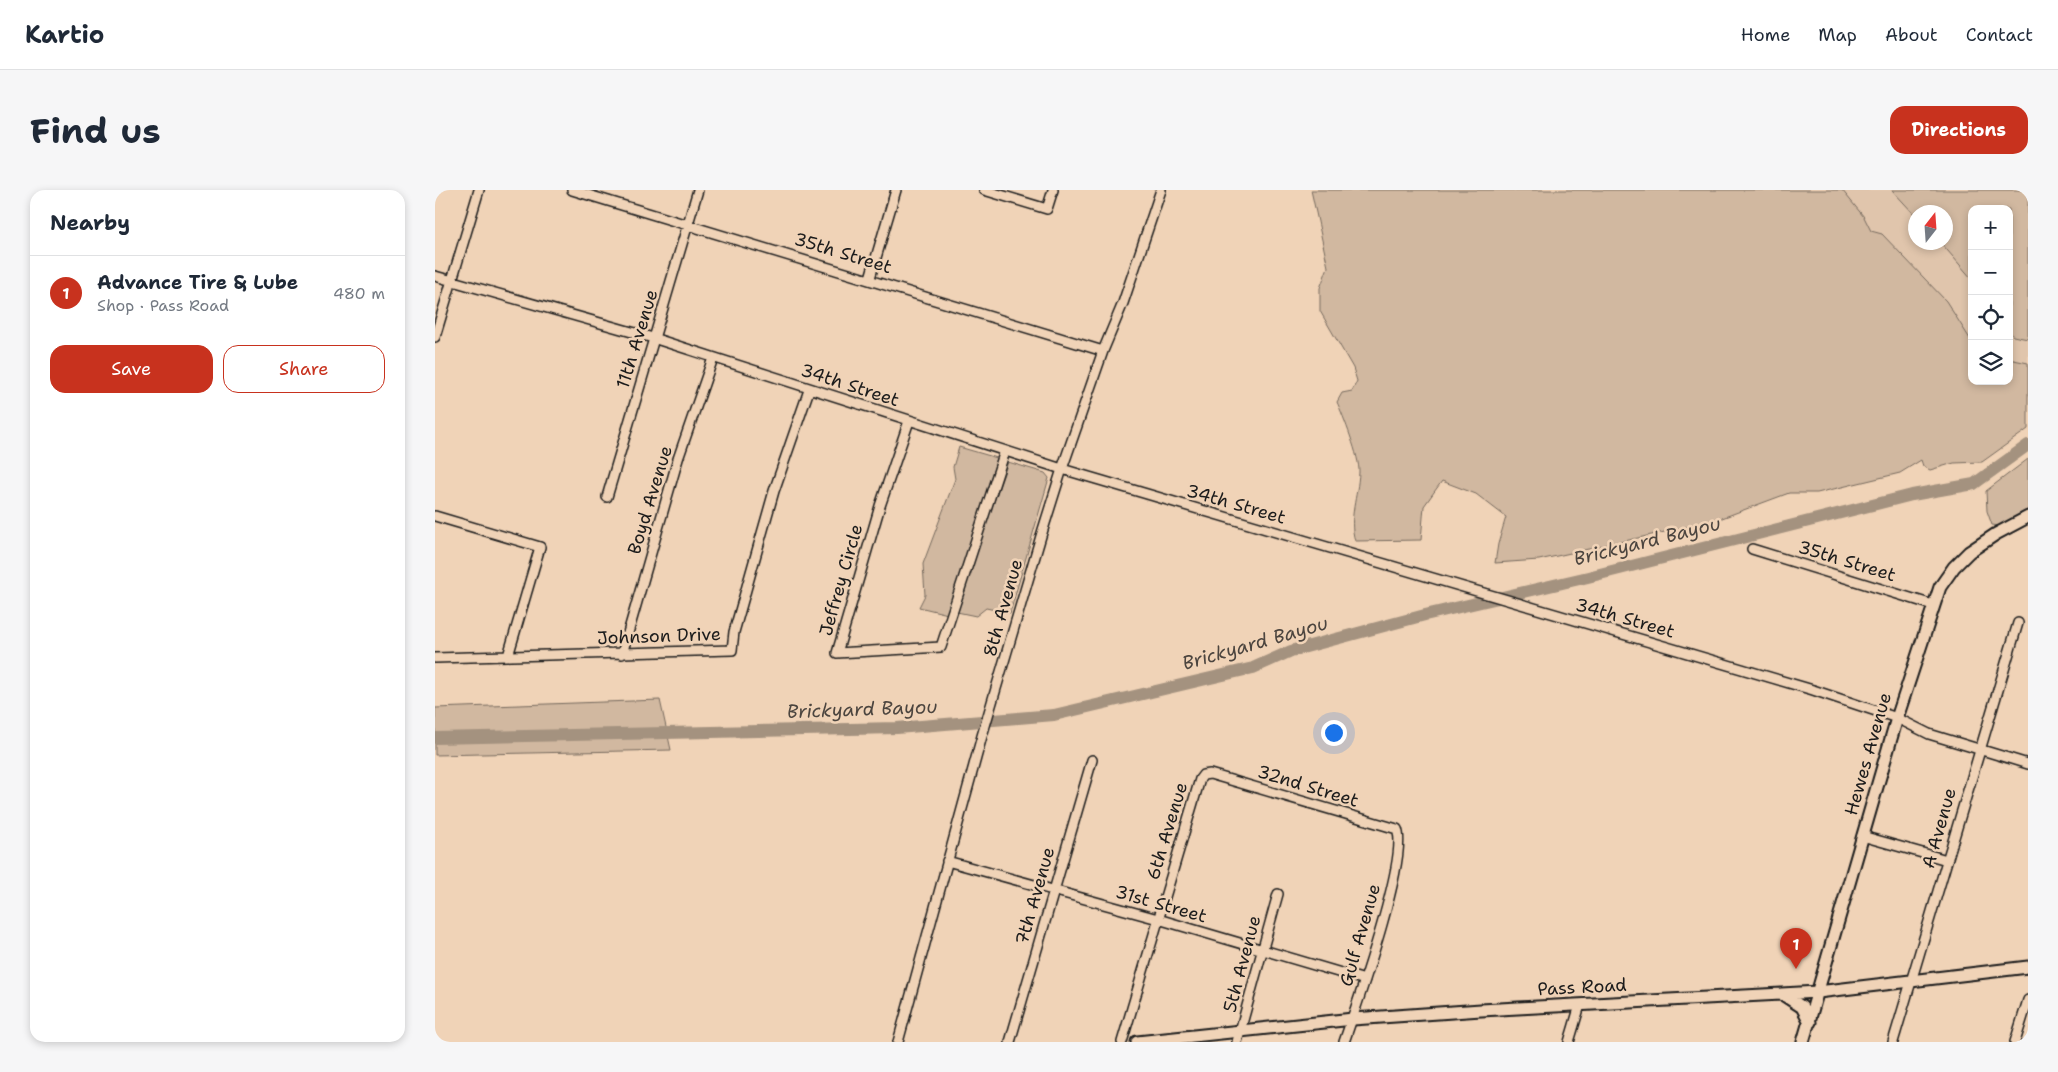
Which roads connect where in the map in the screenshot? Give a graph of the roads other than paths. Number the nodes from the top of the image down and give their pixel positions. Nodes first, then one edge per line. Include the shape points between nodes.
1 (479, 190) edge
2 (572, 190) edge
3 (698, 190) edge
4 (896, 190) edge
5 (984, 190) edge
6 (1053, 190) edge
7 (1161, 190) edge
8 (688, 225) junction
9 (435, 276) edge
10 (871, 278) junction
11 (452, 280) junction
12 (435, 337) edge
13 (653, 338) junction
14 (1103, 350) junction
15 (713, 358) junction
16 (809, 390) junction
17 (909, 421) junction
18 (1005, 451) junction
19 (1062, 469) junction
20 (607, 497) dead end
21 (2028, 517) edge
22 (435, 518) edge
23 (1752, 549) dead end
24 (1933, 605) junction
25 (2017, 623) dead end
26 (622, 654) junction
27 (509, 656) junction
28 (435, 658) edge
29 (1897, 718) junction
30 (1979, 750) junction
31 (1091, 760) dead end
32 (2028, 764) edge
33 (1203, 775) joint
34 (1399, 835) joint
35 (1863, 836) junction
36 (1947, 860) junction
37 (947, 861) junction
38 (1054, 891) junction
39 (1278, 894) dead end
40 (1158, 919) junction
41 (1262, 950) junction
42 (2028, 967) edge
43 (1365, 980) junction
44 (1911, 982) junction
45 (1819, 992) junction
46 (1782, 994) junction
47 (2028, 1000) edge
48 (1579, 1005) junction
49 (1353, 1019) junction
50 (1809, 1022) junction
51 (1239, 1037) edge
52 (898, 1042) edge
53 (1010, 1042) edge
54 (1122, 1042) edge
55 (1137, 1042) edge
56 (1344, 1042) edge
57 (1569, 1042) edge
58 (1803, 1042) edge
59 (1893, 1042) edge
60 (2015, 1042) edge

1 - 11 street
2 - 8 street, 35th Street
3 - 8 street, 11th Avenue
4 - 10 street
5 - 6 street via 1047,209
7 - 14 street, 8th Avenue
8 - 10 street, 35th Street
8 - 13 street, 11th Avenue
9 - 11 street, 34th Street
10 - 14 street, 35th Street
11 - 12 street
11 - 13 street, 34th Street
13 - 15 street, 34th Street
13 - 20 street, 11th Avenue
14 - 19 street, 8th Avenue
15 - 16 street, 34th Street
15 - 26 street, Boyd Avenue via 678,459
16 - 17 street, 34th Street
16 - 26 street, Johnson Drive via 774,491 734,632 732,650
17 - 18 street, 34th Street
17 - 18 street, Jeffrey Circle via 880,506 837,653 941,648
18 - 19 street, 34th Street
19 - 29 street, 34th Street via 1813,690
19 - 37 street, 8th Avenue via 981,736
21 - 24 main road, Hewes Avenue via 1969,552 1947,576
22 - 27 street via 540,548
23 - 24 street, 35th Street
24 - 29 main road, Hewes Avenue
25 - 30 street, A Avenue
26 - 27 street, Johnson Drive
27 - 28 street, Johnson Drive
29 - 30 street, 34th Street via 1929,734
29 - 35 main road, Hewes Avenue
30 - 32 street, 34th Street
30 - 36 street, A Avenue
31 - 38 street, 7th Avenue
33 - 34 street, 32nd Street via 1210,774 1397,829
33 - 40 street, 6th Avenue
34 - 43 street, Gulf Avenue via 1393,883
35 - 36 street
35 - 45 main road, Hewes Avenue
36 - 44 street, A Avenue
37 - 38 street, 31st Street
37 - 52 street, 8th Avenue
38 - 40 street, 31st Street
38 - 53 street, 7th Avenue
39 - 41 street, 5th Avenue
40 - 41 street, 31st Street
40 - 54 street, 6th Avenue
41 - 43 street, 31st Street
41 - 51 street, 5th Avenue
42 - 44 main road, Pass Road
43 - 49 street, Gulf Avenue
44 - 45 main road, Pass Road
44 - 59 street, A Avenue
45 - 46 main road, Pass Road
45 - 50 main road, Hewes Avenue
46 - 48 main road, Pass Road
46 - 50 main road via 1802,1007
47 - 60 street
48 - 49 main road, Pass Road
48 - 57 street
49 - 51 main road, Pass Road
49 - 56 street, Gulf Avenue
50 - 58 main road, Hewes Avenue
51 - 55 main road, Pass Road

